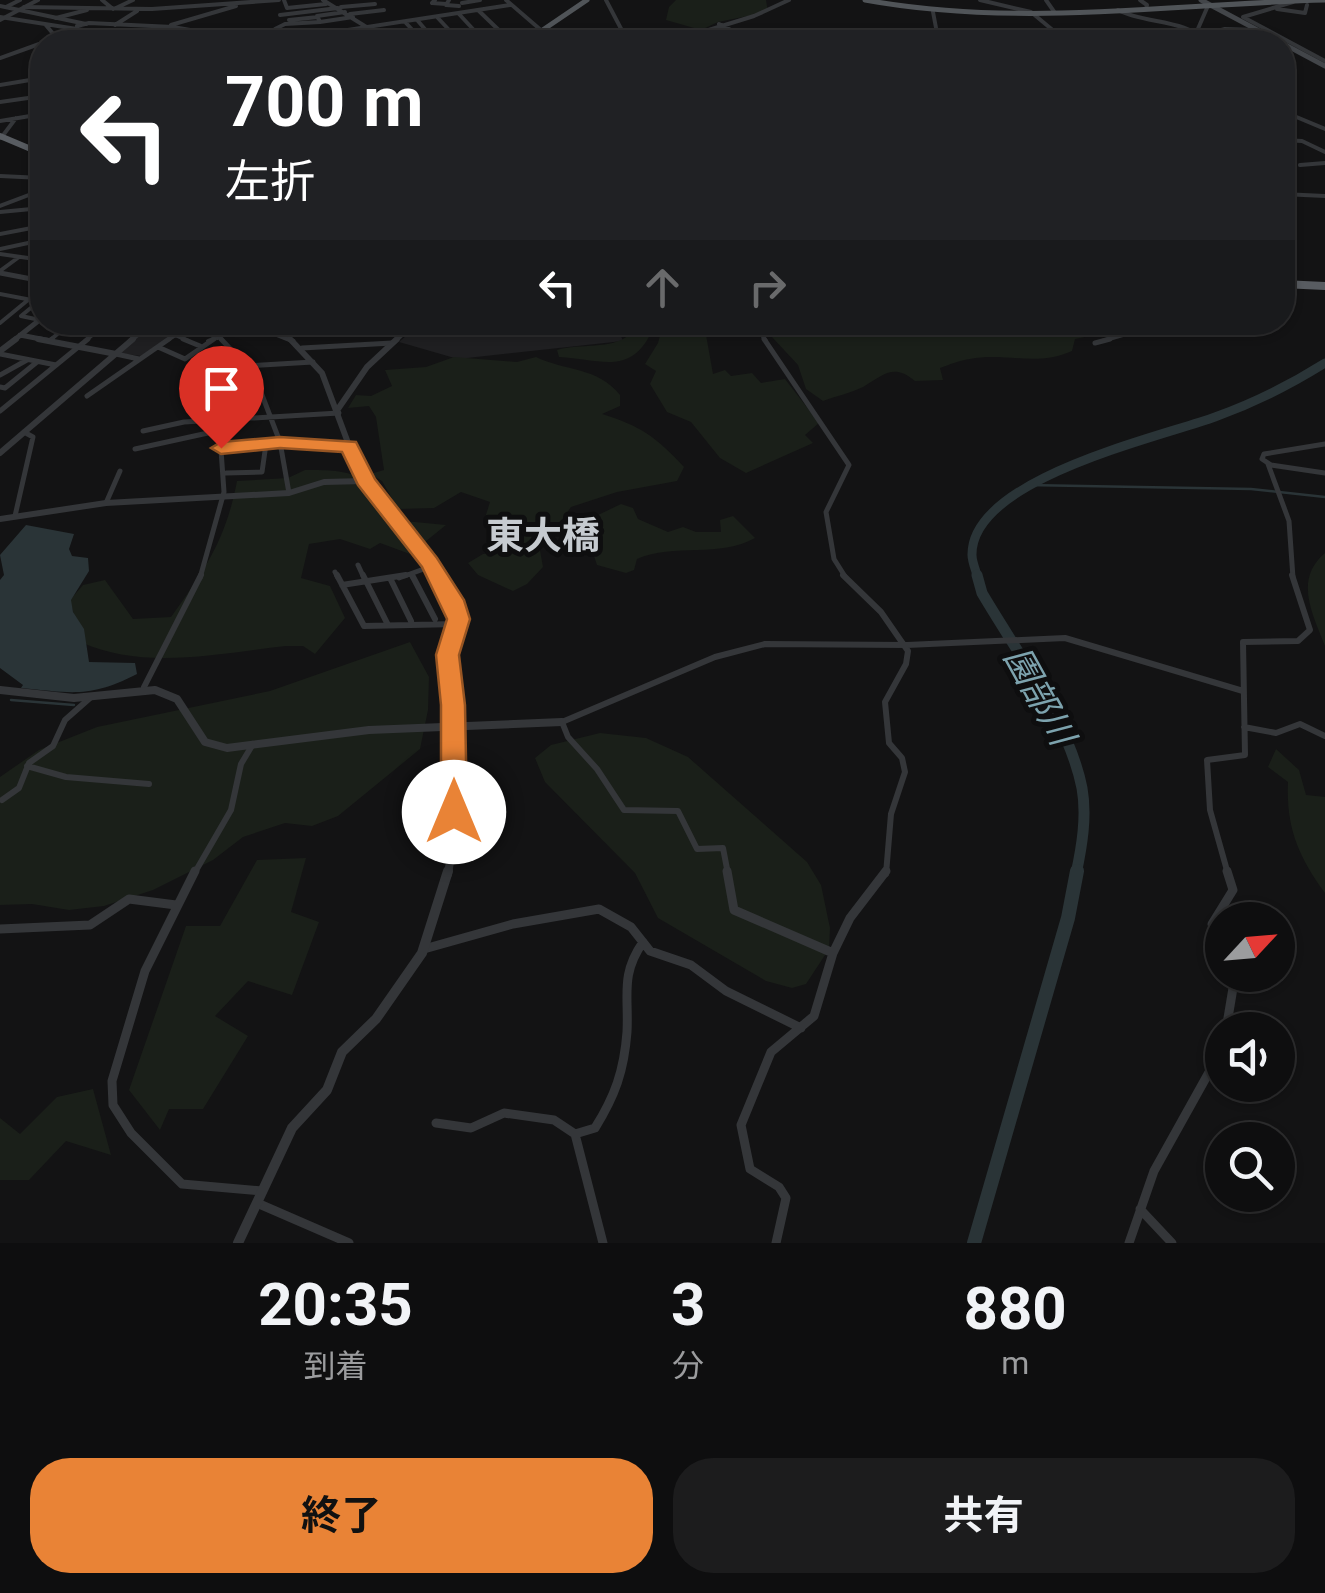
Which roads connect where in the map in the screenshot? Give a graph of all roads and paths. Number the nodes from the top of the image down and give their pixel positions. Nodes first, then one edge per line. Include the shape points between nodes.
1 (19, 0) edge
2 (38, 0) edge
3 (119, 0) edge
4 (133, 0) edge
5 (174, 0) edge
6 (253, 0) edge
7 (281, 0) edge
8 (434, 0) edge
9 (480, 0) edge
10 (506, 0) edge
11 (586, 0) edge
12 (606, 0) edge
13 (789, 0) edge
14 (865, 0) edge
15 (980, 0) edge
16 (1046, 0) edge
17 (1154, 0) edge
18 (1325, 0) edge
19 (373, 1) edge
20 (104, 2) edge
21 (216, 2) edge
22 (325, 2) edge
23 (1144, 2) edge
24 (244, 3) junction
25 (446, 3) edge
26 (461, 3) edge
27 (1209, 3) edge
28 (1288, 3) edge
29 (510, 5) junction
30 (1018, 5) edge
31 (2, 7) edge
32 (174, 7) junction
33 (341, 8) junction
34 (21, 9) junction
35 (88, 9) junction
36 (113, 9) junction
37 (947, 9) junction
38 (1275, 9) junction
39 (138, 10) junction
40 (384, 10) dead end
41 (478, 10) junction
42 (1118, 10) junction
43 (375, 11) junction
44 (933, 12) junction
45 (461, 13) junction
46 (1056, 13) junction
47 (349, 14) junction
48 (1036, 14) junction
49 (280, 15) dead end
50 (436, 16) junction
51 (1, 18) edge
52 (59, 18) junction
53 (319, 19) junction
54 (288, 20) dead end
55 (417, 20) junction
56 (406, 22) junction
57 (46, 23) junction
58 (86, 24) junction
59 (718, 24) junction
60 (115, 25) junction
61 (78, 26) junction
62 (154, 27) junction
63 (166, 27) junction
64 (368, 28) junction
65 (275, 29) dead end
66 (48, 30) edge
67 (101, 30) edge
68 (148, 30) edge
69 (185, 30) edge
70 (353, 30) edge
71 (371, 30) edge
72 (413, 30) edge
73 (426, 30) edge
74 (450, 30) dead end
75 (474, 30) edge
76 (499, 30) edge
77 (541, 30) edge
78 (543, 30) edge
79 (620, 30) edge
80 (702, 30) edge
81 (730, 30) edge
82 (936, 30) edge
83 (1053, 30) edge
84 (1185, 30) edge
85 (1199, 30) edge
86 (1218, 30) edge
87 (1258, 30) dead end
88 (1261, 30) edge
89 (1267, 30) edge
90 (1295, 46) edge
91 (30, 47) edge
92 (1295, 48) edge
93 (0, 58) edge
94 (1324, 63) edge
95 (30, 80) edge
96 (0, 85) edge
97 (30, 98) edge
98 (0, 102) edge
99 (30, 116) edge
100 (1295, 116) edge
101 (16, 118) junction
102 (0, 120) edge
103 (1325, 129) edge
104 (1, 138) edge
105 (1295, 141) edge
106 (30, 149) edge
107 (1325, 152) edge
108 (1325, 163) edge
109 (1300, 164) dead end
110 (0, 176) edge
111 (30, 177) edge
112 (30, 195) edge
113 (1295, 195) edge
114 (1325, 196) edge
115 (30, 208) edge
116 (0, 209) edge
117 (30, 228) edge
118 (0, 234) edge
119 (30, 243) edge
120 (0, 252) edge
121 (20, 256) junction
122 (30, 258) edge
123 (0, 272) edge
124 (30, 276) edge
125 (1295, 285) edge
126 (1325, 286) edge
127 (1, 294) edge
128 (29, 299) joint
129 (0, 323) edge
130 (30, 328) edge
131 (56, 335) edge
132 (92, 335) edge
133 (134, 335) edge
134 (173, 335) edge
135 (176, 335) edge
136 (213, 335) edge
137 (225, 335) edge
138 (279, 335) edge
139 (402, 335) edge
140 (762, 335) edge
141 (1121, 335) edge
142 (20, 336) junction
143 (218, 338) junction
144 (49, 341) junction
145 (1095, 342) dead end
146 (393, 343) junction
147 (200, 346) junction
148 (78, 347) junction
149 (158, 347) junction
150 (302, 348) junction
151 (0, 352) edge
152 (113, 354) junction
153 (238, 355) junction
154 (28, 359) junction
155 (140, 359) junction
156 (38, 362) junction
157 (313, 362) junction
158 (56, 365) junction
159 (247, 366) junction
160 (0, 375) edge
161 (256, 380) junction
162 (0, 387) edge
163 (204, 394) dead end
164 (88, 396) dead end
165 (0, 411) edge
166 (338, 411) junction
167 (272, 418) junction
168 (219, 422) junction
169 (143, 431) dead end
170 (24, 432) junction
171 (217, 432) junction
172 (280, 442) junction
173 (266, 444) junction
174 (1325, 444) edge
175 (349, 446) junction
176 (221, 448) junction
177 (135, 450) dead end
178 (0, 451) edge
179 (1268, 464) junction
180 (120, 472) dead end
181 (226, 473) junction
182 (1325, 473) edge
183 (366, 480) junction
184 (289, 493) junction
185 (224, 496) junction
186 (106, 503) junction
187 (15, 516) junction
188 (0, 519) edge
189 (358, 565) dead end
190 (432, 566) junction
191 (335, 572) dead end
192 (411, 574) junction
193 (390, 578) junction
194 (365, 579) junction
195 (342, 586) junction
196 (436, 620) junction
197 (412, 621) junction
198 (457, 624) junction
199 (388, 625) junction
200 (907, 645) junction
201 (144, 687) junction
202 (0, 690) edge
203 (1243, 691) junction
204 (90, 698) junction
205 (562, 722) junction
206 (452, 723) junction
207 (1244, 727) junction
208 (1325, 736) edge
209 (253, 743) junction
210 (27, 766) junction
211 (149, 784) dead end
212 (2, 800) edge
213 (1226, 902) edge
214 (176, 904) junction
215 (0, 929) edge
216 (644, 942) junction
217 (424, 949) junction
218 (834, 953) junction
219 (802, 1029) junction
220 (1205, 1079) edge
221 (436, 1123) dead end
222 (575, 1134) junction
223 (263, 1191) junction
224 (257, 1204) junction
225 (1140, 1208) junction
226 (238, 1243) edge
227 (349, 1243) edge
228 (603, 1243) edge
229 (776, 1243) edge
230 (1129, 1243) edge
231 (1172, 1243) edge

1 - 31 street
2 - 34 street
3 - 20 street
4 - 36 street
5 - 32 street
6 - 24 street
7 - 22 street via 287,8
7 - 24 street
8 - 25 street
9 - 26 street
10 - 29 street
11 - 78 main road
12 - 79 street
13 - 59 street
14 - 44 main road
15 - 30 street
16 - 46 street
17 - 23 street
18 - 28 main road
19 - 33 street
19 - 43 street
20 - 36 street
21 - 24 street
21 - 32 street
22 - 33 street
23 - 27 main road
23 - 42 main road
24 - 63 street
25 - 26 street
25 - 50 street
26 - 45 street
27 - 28 main road
27 - 85 street
27 - 88 main road
28 - 38 street
28 - 38 street via 1306,6 1305,13
29 - 41 street
29 - 77 street
30 - 37 street via 1016,11 989,14
30 - 48 street
31 - 34 street
32 - 39 street
33 - 47 street
33 - 49 street
34 - 35 street
34 - 51 street
34 - 52 street
35 - 36 street
35 - 52 street
36 - 39 street
37 - 44 main road
37 - 48 main road
38 - 89 street via 1243,16
39 - 60 street
40 - 43 street
41 - 45 street
41 - 76 street
42 - 46 main road
42 - 84 street
43 - 47 street
44 - 82 street
45 - 50 street
45 - 75 street
46 - 48 main road
47 - 53 street
47 - 64 street
48 - 83 street
50 - 55 street
50 - 74 street
51 - 57 street
52 - 57 street
52 - 58 street
53 - 54 street
53 - 65 street
55 - 56 street
55 - 73 street
56 - 64 street
56 - 72 street
57 - 61 street
57 - 66 street
58 - 60 street
58 - 61 street
59 - 80 street
59 - 81 street
60 - 62 street
61 - 67 street
62 - 63 street
62 - 68 street
63 - 69 street
64 - 70 street
64 - 71 street
86 - 87 street
90 - 94 street
91 - 93 street
92 - 94 main road
95 - 96 street
97 - 98 street
99 - 101 street
100 - 103 street
101 - 102 street
101 - 104 street
104 - 106 highway
105 - 107 street
108 - 109 street
110 - 111 street
112 - 116 street
113 - 114 street
115 - 116 street
117 - 118 street
119 - 120 street
120 - 121 street
121 - 122 street
121 - 123 street
123 - 124 street
125 - 126 highway
127 - 128 street
128 - 129 street
130 - 142 street
131 - 144 street
132 - 148 street
133 - 152 street
134 - 149 street
135 - 147 street
136 - 143 street
137 - 143 street
138 - 150 street
139 - 146 street
140 - 200 street via 849,464 826,512 837,568
141 - 145 street
142 - 144 street
142 - 151 street
143 - 147 street
143 - 153 street
144 - 148 street
146 - 150 street
146 - 166 street via 366,367
147 - 149 street via 185,359
148 - 152 street
148 - 158 street
149 - 155 street
150 - 157 street
151 - 154 street
152 - 155 street
152 - 170 street
152 - 178 street
153 - 159 street
153 - 159 street via 197,367 198,380
154 - 156 street
154 - 160 street
155 - 164 street
156 - 158 street
156 - 162 street
157 - 159 street
157 - 166 street
158 - 165 street
159 - 161 street
161 - 163 street
161 - 167 street
166 - 167 street
166 - 175 street
167 - 168 street
167 - 172 street
168 - 169 street
168 - 171 street
170 - 178 street
170 - 187 street via 33,437
171 - 176 street
171 - 177 street
172 - 173 street
172 - 175 street
172 - 184 street
173 - 176 street
173 - 181 street via 262,472
174 - 179 street via 1270,452 1263,456
175 - 183 street
176 - 181 street
179 - 182 street
179 - 203 street via 1289,521 1289,567 1310,630 1298,642 1243,642
180 - 186 street
181 - 185 street
183 - 184 street via 324,482
183 - 190 street
184 - 185 street
185 - 186 street
185 - 201 street via 187,605
186 - 187 street
187 - 188 street
189 - 194 street
190 - 192 street
190 - 198 street
191 - 195 street
192 - 193 street
192 - 196 street
193 - 194 street
193 - 197 street
194 - 195 street
194 - 199 street
195 - 199 street via 364,626
196 - 197 street
196 - 198 street
197 - 199 street
198 - 206 street via 448,655
200 - 203 street via 1065,638
200 - 205 street via 750,646
200 - 218 street via 906,664 885,702 888,743 905,772 891,814 886,873 856,909
201 - 204 street
201 - 209 street via 176,697 207,746
202 - 204 street
203 - 207 street
204 - 210 street via 65,720 53,746
205 - 206 street
205 - 218 street via 624,810 678,811 696,849 723,848 734,910
206 - 209 street
206 - 217 street via 455,830 446,886
207 - 208 street via 1276,733 1300,724
207 - 213 street via 1245,755 1208,760 1207,767 1214,827 1233,890
209 - 214 street via 231,810
210 - 211 street
210 - 212 street via 27,780
214 - 215 street via 129,900 90,925
214 - 223 street via 126,1028 112,1105 182,1184
216 - 217 street via 599,909
216 - 219 street
216 - 222 street via 624,989 627,1030 617,1093 595,1128
217 - 223 street via 376,1019 342,1052 327,1090 292,1128
218 - 219 street via 819,1006
219 - 229 street via 771,1052 740,1125 750,1169 786,1198
220 - 225 street
221 - 222 street via 456,1130 492,1124 504,1114 554,1120
222 - 228 street
223 - 224 street
224 - 226 street
224 - 227 street
225 - 230 street
225 - 231 street

